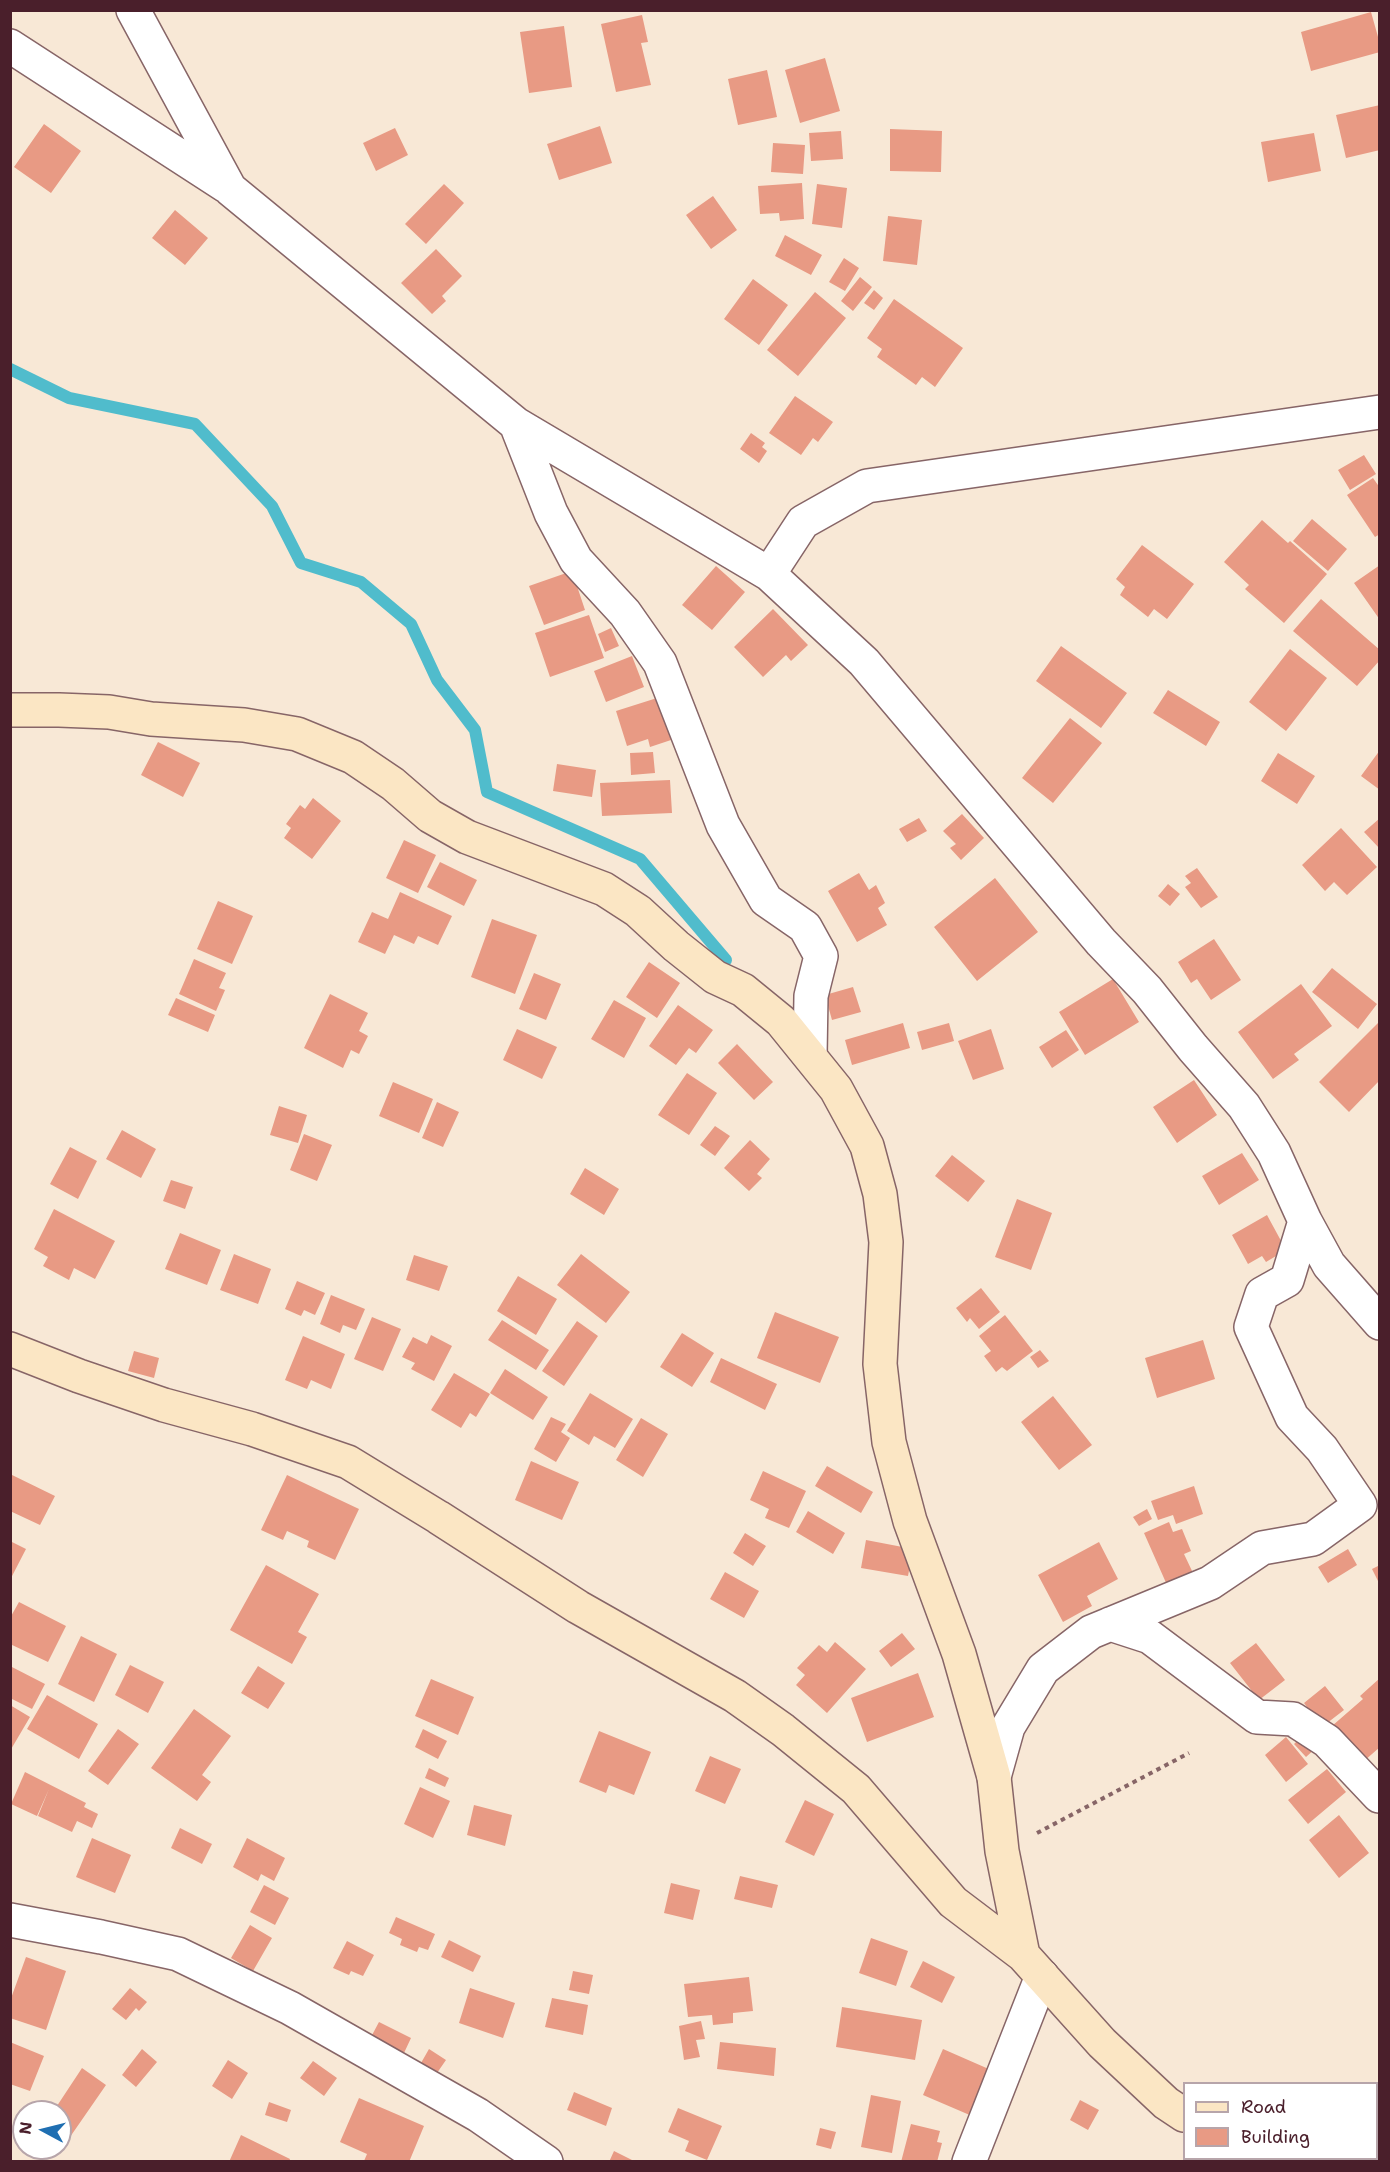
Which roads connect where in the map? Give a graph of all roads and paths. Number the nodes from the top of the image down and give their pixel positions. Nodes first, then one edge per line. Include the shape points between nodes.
1 (133, 10) edge
2 (10, 46) edge
3 (230, 189) junction
4 (1380, 412) edge
5 (516, 424) junction
6 (769, 574) junction
7 (10, 710) edge
8 (810, 1056) junction
9 (1305, 1221) junction
10 (1380, 1323) edge
11 (10, 1349) edge
12 (1110, 1624) junction
13 (1189, 1753) dead end
14 (994, 1777) junction
15 (1379, 1796) edge
16 (1002, 1851) junction
17 (10, 1920) edge
18 (1033, 1966) junction
19 (1183, 2114) edge
20 (546, 2162) edge
21 (969, 2162) edge

1 - 3 street
2 - 3 street
3 - 5 street
4 - 6 street via 867,486 802,522
5 - 6 street
5 - 8 street via 551,513 576,560 625,613 660,663 723,825 766,900 806,927 821,956 811,996
6 - 9 street via 864,662 1244,1106 1274,1153
7 - 8 street via 110,712 151,719 244,725 297,734 353,757 430,816 467,837 604,889 639,911 715,977 742,990 781,1021
8 - 14 street via 836,1089 867,1146 877,1184 886,1242 880,1364 889,1442 910,1521 959,1654
9 - 10 street via 1329,1265
9 - 12 street via 1287,1280 1262,1294 1251,1327 1292,1417 1322,1449 1360,1505 1313,1539 1262,1548 1210,1583
11 - 18 street via 164,1405 252,1429 348,1462 578,1607 735,1695 856,1789 953,1902
12 - 14 street via 1091,1632 1043,1669 1008,1727
12 - 15 street via 1150,1637 1257,1717 1293,1719 1327,1741
13 - 16 path
14 - 16 street
16 - 18 street
17 - 20 street via 178,1954 299,2013 478,2115
18 - 19 street via 1102,2043 1166,2103
18 - 21 street

